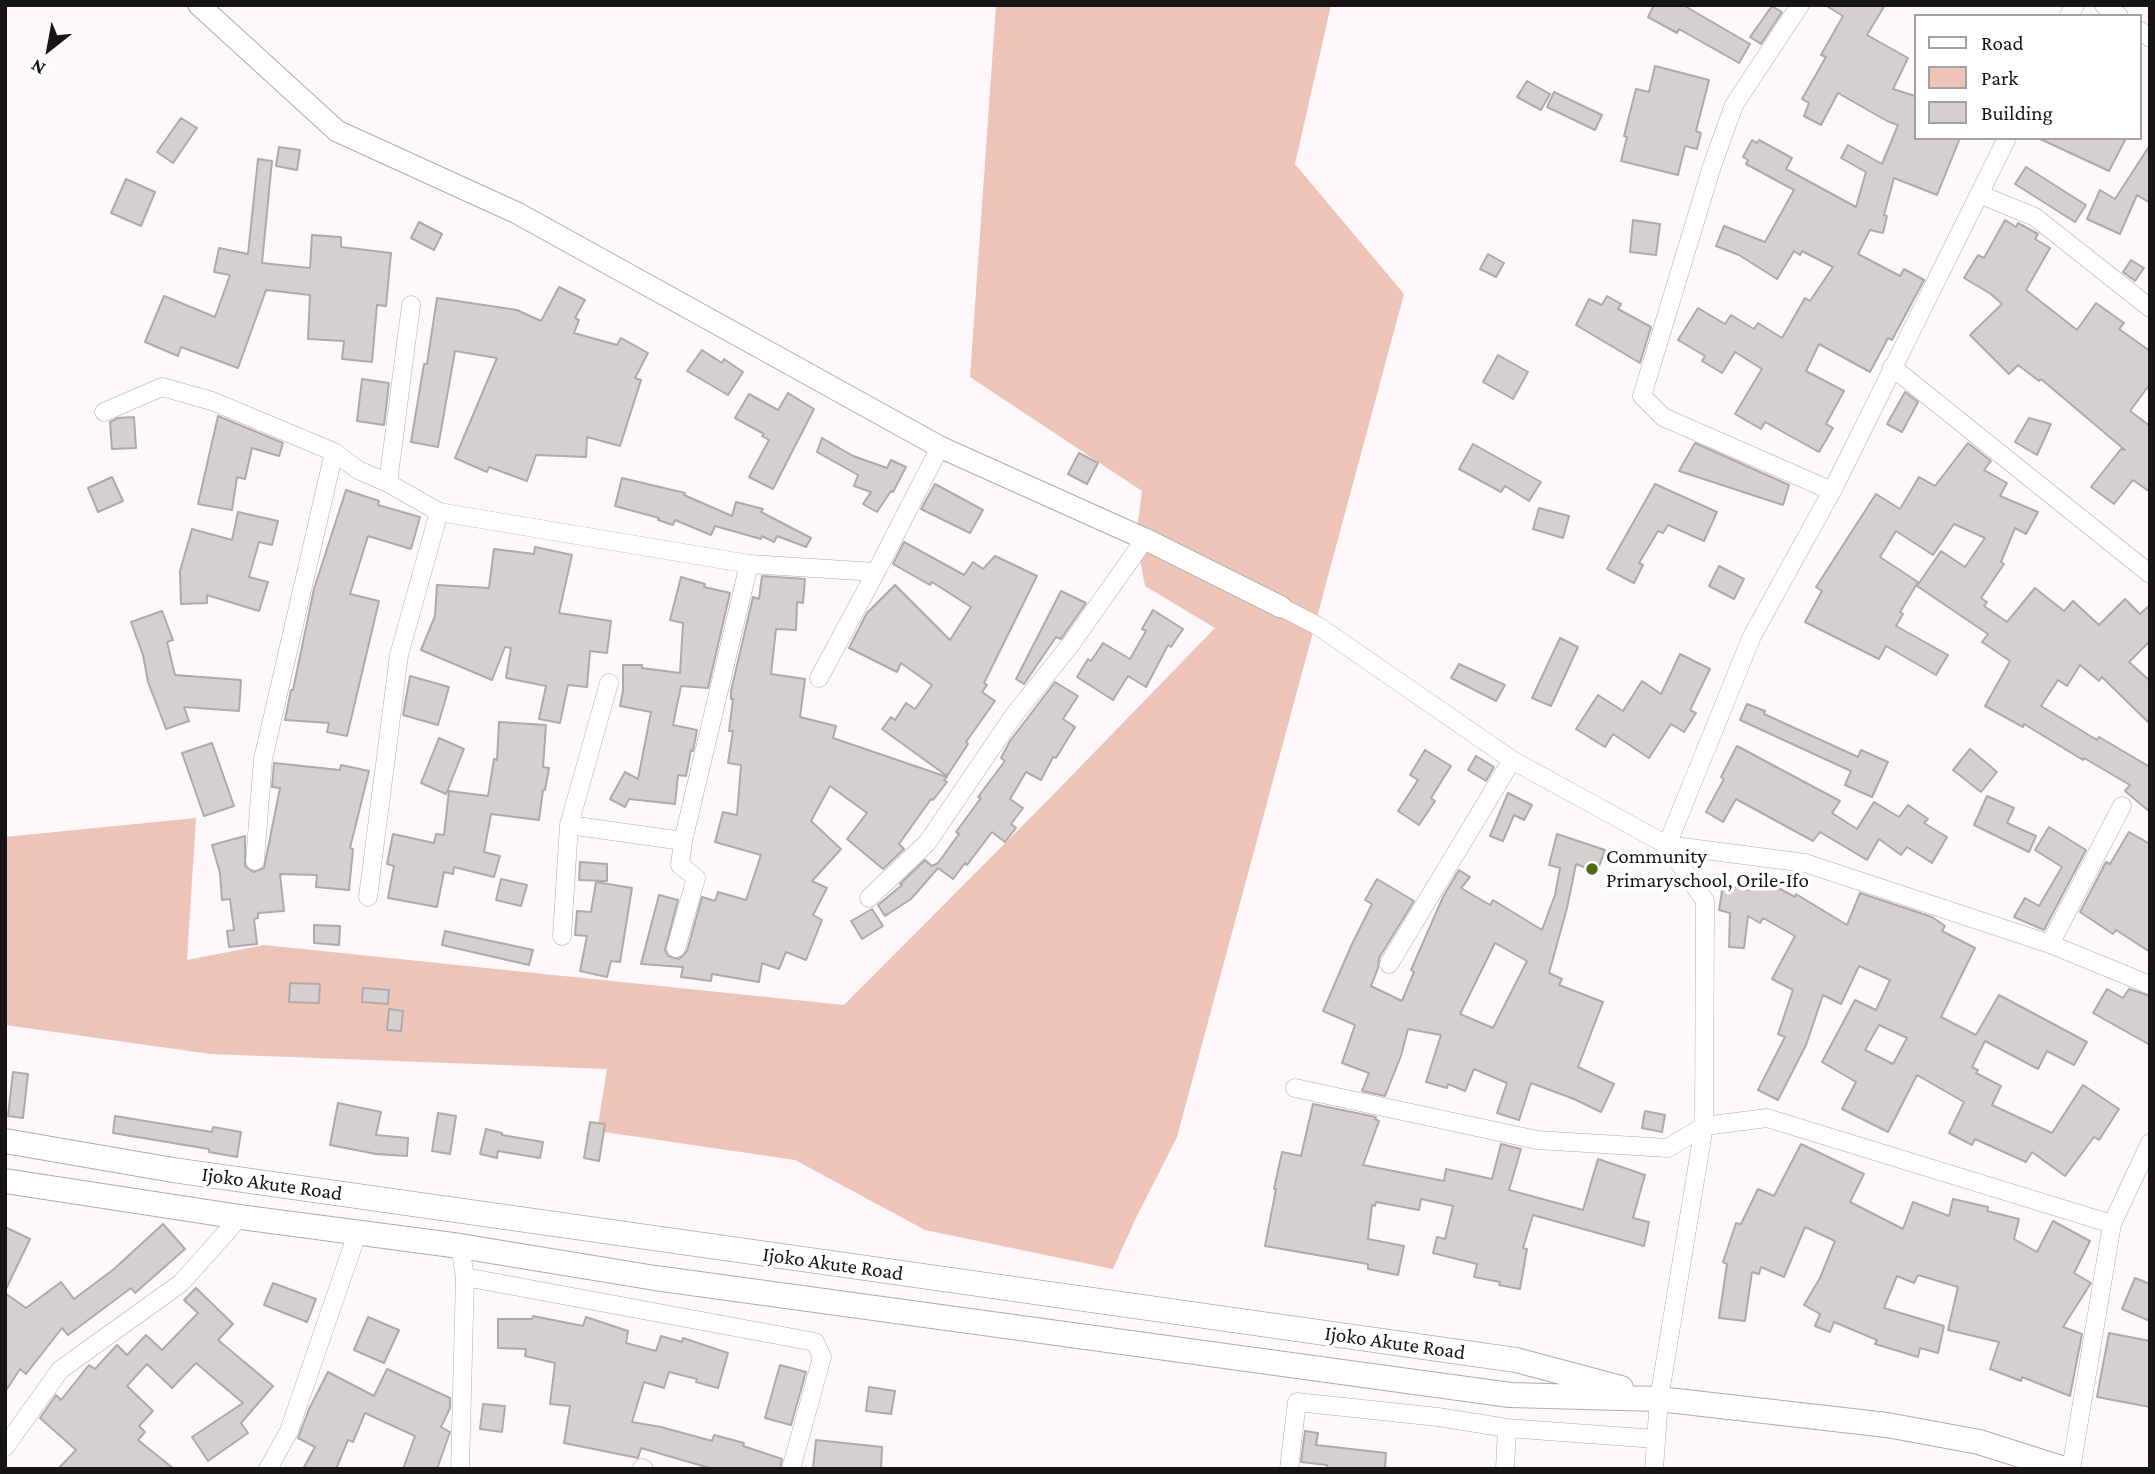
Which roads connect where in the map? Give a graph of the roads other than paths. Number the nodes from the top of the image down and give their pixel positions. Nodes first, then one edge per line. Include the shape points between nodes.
1 (199, 5) edge
2 (1800, 5) edge
3 (2006, 140) edge
4 (1979, 194) junction
5 (411, 305) dead end
6 (2150, 308) edge
7 (1892, 367) junction
8 (104, 412) dead end
9 (940, 447) junction
10 (334, 452) junction
11 (388, 483) junction
12 (1832, 491) junction
13 (439, 512) junction
14 (1144, 539) junction
15 (749, 564) junction
16 (876, 572) junction
17 (2150, 574) edge
18 (1281, 607) joint
19 (819, 678) dead end
20 (609, 683) dead end
21 (1511, 760) junction
22 (2122, 806) dead end
23 (569, 825) junction
24 (683, 841) junction
25 (1667, 845) junction
26 (255, 861) dead end
27 (368, 897) dead end
28 (869, 898) dead end
29 (562, 936) dead end
30 (2050, 944) junction
31 (676, 948) dead end
32 (1389, 964) dead end
33 (2150, 985) edge
34 (1295, 1088) dead end
35 (1704, 1126) junction
36 (5, 1141) edge
37 (2150, 1143) edge
38 (5, 1181) edge
39 (240, 1217) junction
40 (2112, 1224) junction
41 (358, 1231) junction
42 (460, 1246) junction
43 (466, 1277) junction
44 (1659, 1399) junction
45 (1507, 1428) junction
46 (1656, 1439) junction
47 (6, 1443) edge
48 (268, 1469) edge
49 (460, 1469) edge
50 (791, 1469) edge
51 (1289, 1469) edge
52 (1505, 1469) edge
53 (1654, 1469) edge
54 (2064, 1469) edge
55 (2071, 1469) edge

1 - 9 street via 337,131 517,214
2 - 12 street via 1734,106 1642,396 1663,417
3 - 4 street
4 - 6 street via 2035,217
4 - 7 street
5 - 11 street
7 - 12 street
7 - 17 street
8 - 10 street via 162,387 212,401
9 - 14 street
9 - 16 street
10 - 11 street via 358,470
10 - 26 street via 263,759
11 - 13 street
12 - 25 street via 1752,636
13 - 15 street
13 - 27 street via 399,655
14 - 18 street
14 - 28 street via 1071,644 1014,715 928,843
15 - 16 street
15 - 24 street
16 - 19 street
18 - 21 street via 1318,626
20 - 23 street
21 - 25 street
21 - 32 street
22 - 30 street
23 - 24 street
23 - 29 street
24 - 31 street via 680,865 696,878
25 - 30 street via 1805,863
25 - 35 street via 1705,901
30 - 33 street
34 - 35 street via 1537,1140 1668,1148
35 - 40 street via 1767,1118
35 - 44 street
36 - 44 main road, Ijoko Akute Road via 173,1170 1516,1360
37 - 40 street
38 - 39 main road, Ijoko Akute Road
39 - 41 main road, Ijoko Akute Road
39 - 47 street via 181,1283 60,1370
40 - 55 street
41 - 42 main road, Ijoko Akute Road
41 - 48 street via 289,1431
42 - 43 street
42 - 44 main road, Ijoko Akute Road via 655,1278 1510,1395
43 - 49 street
43 - 50 street via 815,1342 822,1357
44 - 46 street
44 - 54 main road, Ijoko Akute Road via 1887,1425 1979,1442
45 - 46 street
45 - 51 street via 1297,1402
45 - 52 street
46 - 53 street

